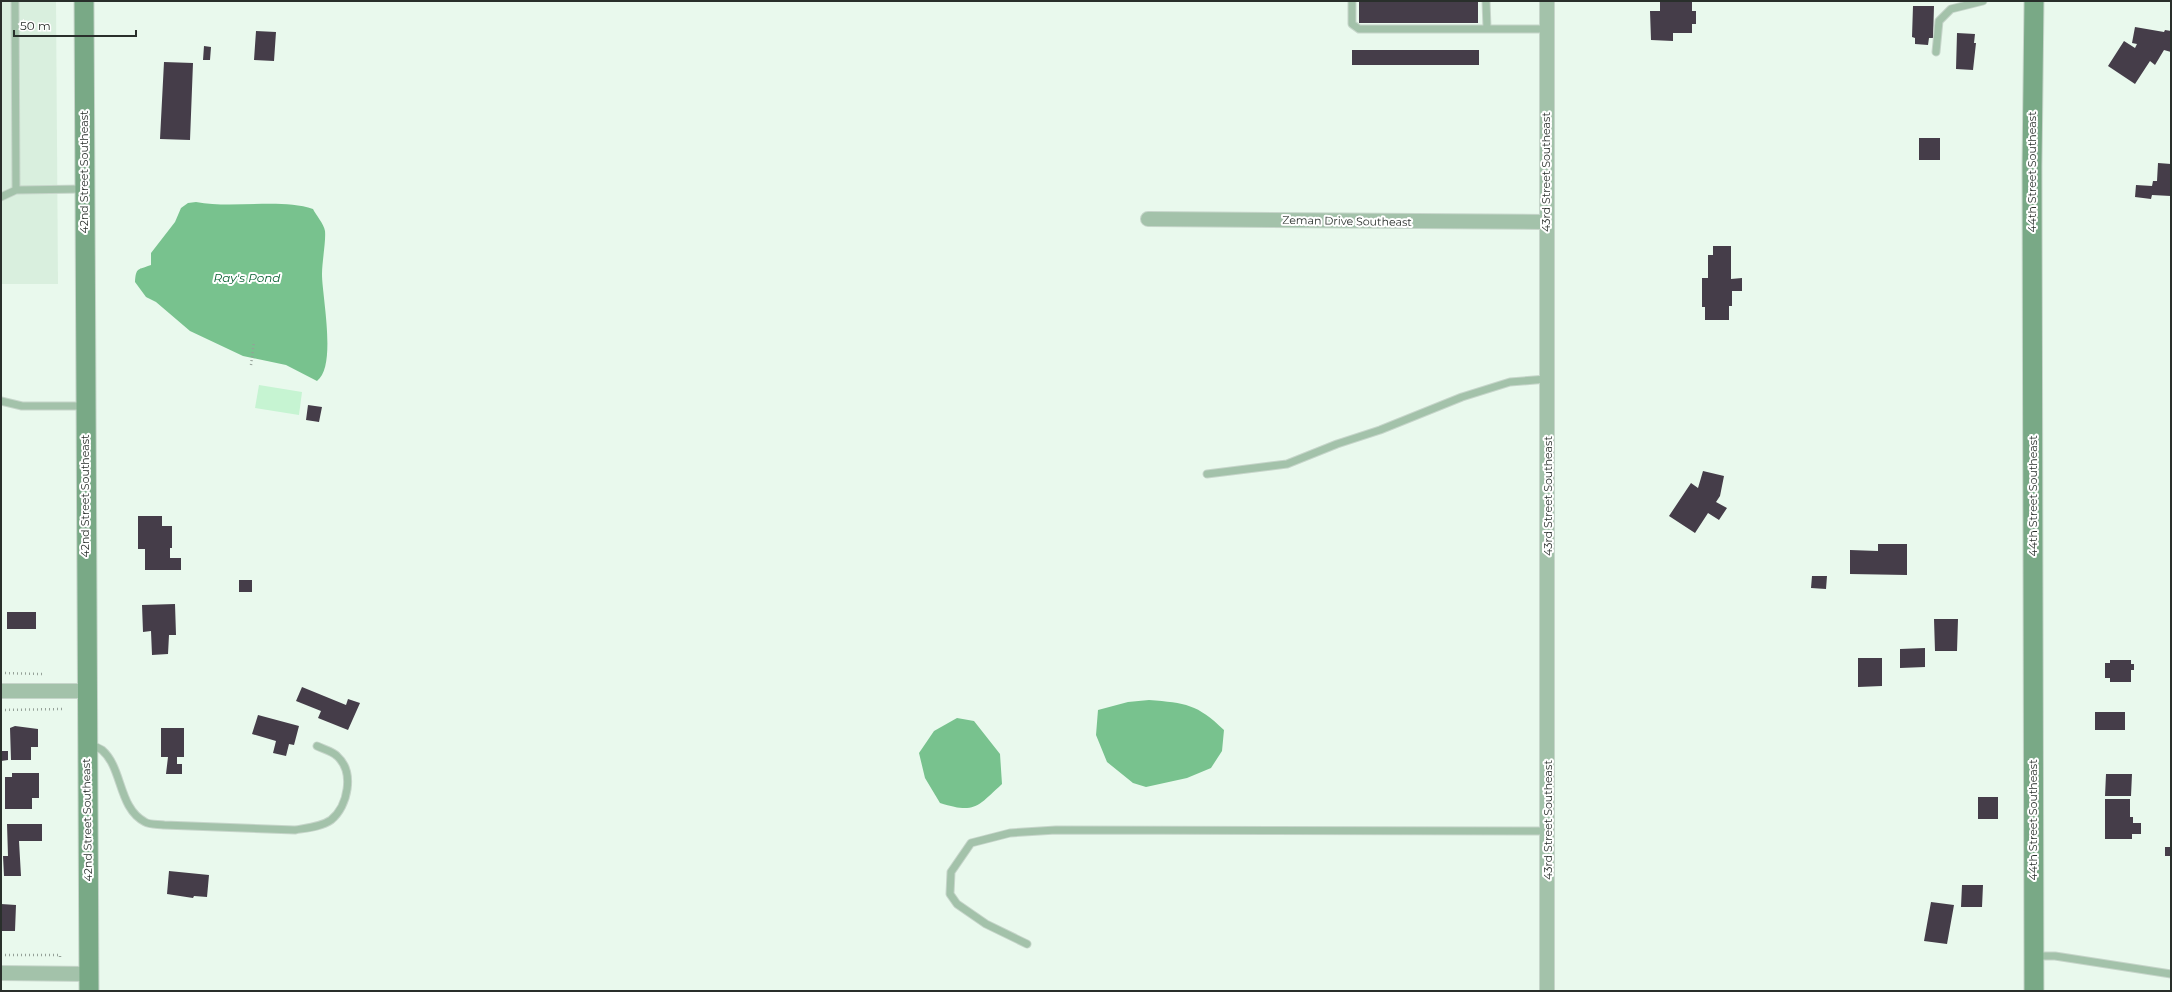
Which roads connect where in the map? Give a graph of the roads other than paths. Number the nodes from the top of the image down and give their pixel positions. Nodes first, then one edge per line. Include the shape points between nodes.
1 (15, 1) edge
2 (84, 1) edge
3 (1352, 1) edge
4 (1486, 1) edge
5 (1547, 1) edge
6 (1983, 1) edge
7 (2034, 1) edge
8 (1487, 28) junction
9 (1547, 28) junction
10 (1936, 52) dead end
11 (84, 189) junction
12 (16, 190) junction
13 (1, 197) edge
14 (1148, 219) dead end
15 (1546, 222) junction
16 (1547, 379) junction
17 (1, 401) edge
18 (85, 406) junction
19 (1207, 474) dead end
20 (1, 691) edge
21 (86, 691) junction
22 (86, 743) junction
23 (317, 746) dead end
24 (1548, 831) junction
25 (1027, 944) dead end
26 (2034, 956) junction
27 (1, 973) edge
28 (2171, 974) edge
29 (89, 982) edge
30 (1547, 991) edge
31 (2034, 991) edge

1 - 12 lane
2 - 11 street, 42nd Street Southeast
3 - 8 lane via 1352,24 1359,28
4 - 8 lane
5 - 9 street, 43rd Street Southeast
6 - 10 lane via 1951,9 1939,21
7 - 26 street, 44th Street Southeast
8 - 9 lane
9 - 15 street, 43rd Street Southeast
11 - 12 lane
11 - 18 street, 42nd Street Southeast
12 - 13 lane
14 - 15 street, Zeman Drive Southeast
15 - 16 street, 43rd Street Southeast
16 - 19 lane via 1510,382 1462,397 1287,464
16 - 24 street, 43rd Street Southeast
17 - 18 lane via 22,406
18 - 21 street, 42nd Street Southeast
20 - 21 street
21 - 22 street, 42nd Street Southeast
22 - 23 lane via 102,750 112,766 121,790 135,813 145,823 295,830 315,827 331,820 342,804 349,786 346,772 337,756
22 - 29 street, 42nd Street Southeast
24 - 25 lane via 1056,830 1010,833 971,843 951,872 950,894 957,904 986,924
24 - 30 street, 43rd Street Southeast
26 - 28 lane via 2055,956
26 - 31 street, 44th Street Southeast
27 - 29 street

